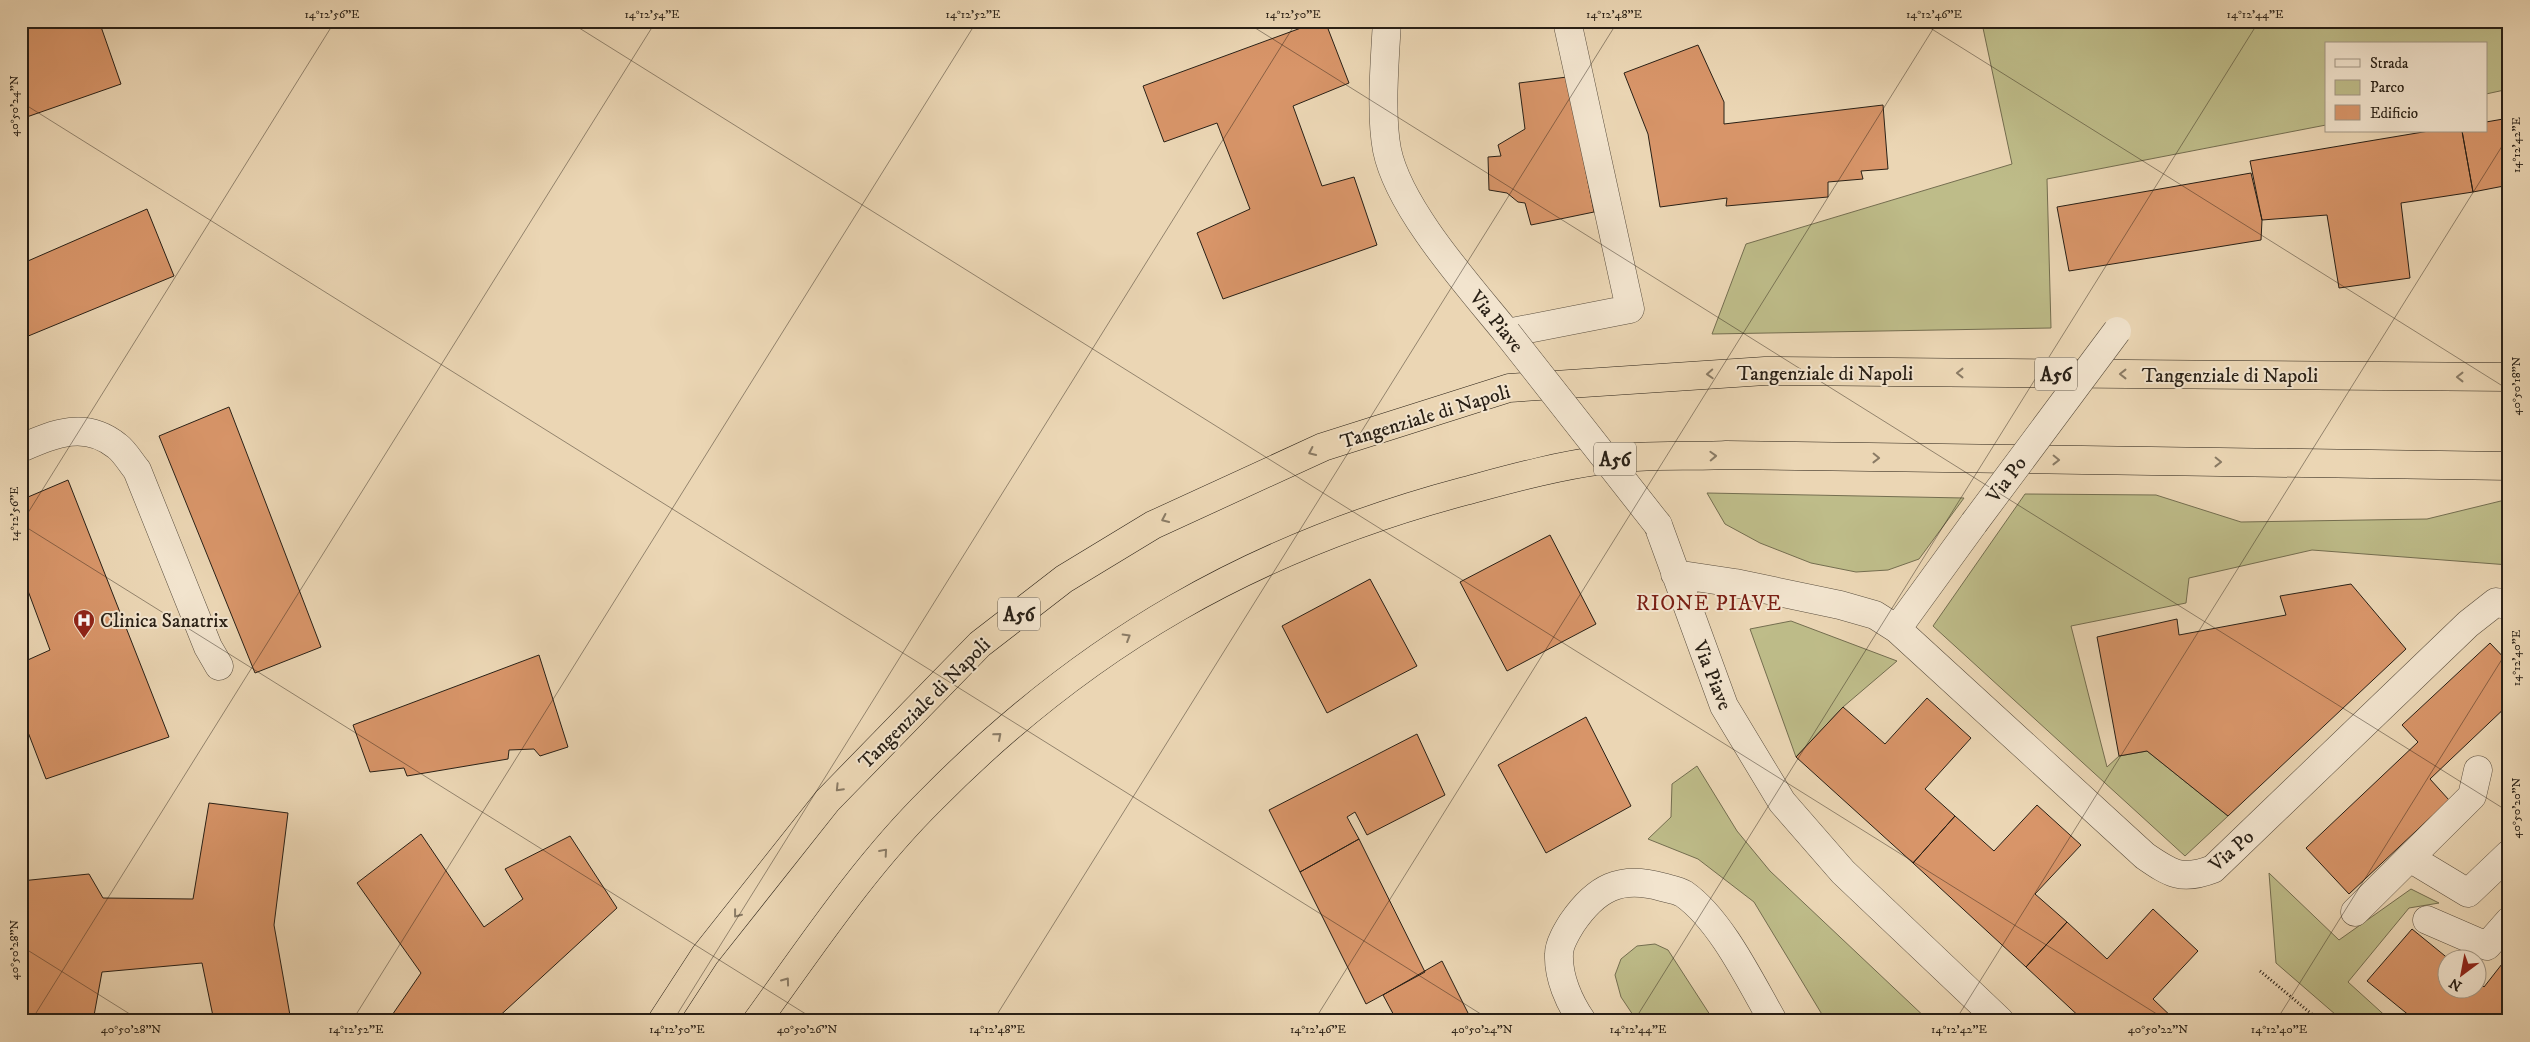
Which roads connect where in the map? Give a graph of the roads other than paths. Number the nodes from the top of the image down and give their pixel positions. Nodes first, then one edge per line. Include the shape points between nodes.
1 (1387, 21) edge
2 (1567, 21) edge
3 (2117, 330) dead end
4 (1507, 333) junction
5 (2509, 377) edge
6 (21, 448) edge
7 (2509, 466) edge
8 (1675, 574) junction
9 (2509, 606) edge
10 (1896, 629) junction
11 (219, 666) dead end
12 (2478, 770) dead end
13 (2509, 854) edge
14 (2410, 858) junction
15 (2355, 912) dead end
16 (2427, 920) dead end
17 (2509, 921) edge
18 (662, 1021) edge
19 (757, 1021) edge
20 (1582, 1021) edge
21 (1773, 1021) edge
22 (2000, 1021) edge

1 - 4 street, Via Piave via 1385,112 1387,150 1394,175 1436,244
2 - 4 street via 1630,309
3 - 10 street, Via Po, bridge
4 - 8 street, Via Piave, bridge via 1658,525
5 -> 18 highway, Tangenziale di Napoli / A56 via 1765,371 1509,388 1323,446 1152,525 1064,579 980,644 827,801 705,955
6 - 11 street via 73,430 97,435 117,446 137,470 208,647
19 -> 7 highway, A56 via 893,841 930,800 1046,695 1119,642 1197,595 1277,556 1420,503 1556,468 1606,459 1726,455
8 - 10 street, Via Po via 1840,605 1875,615
8 - 22 street, Via Piave via 1724,706 1782,802 1843,872
9 - 10 street, Via Po via 2496,602 2468,624 2213,869 2195,876 2170,873 2145,856
12 - 14 street via 2472,796
13 - 14 street via 2468,893
14 - 15 street
16 - 17 street via 2487,946
20 - 21 street via 1561,980 1558,952 1567,931 1592,896 1608,887 1629,882 1653,884 1682,893 1710,916

